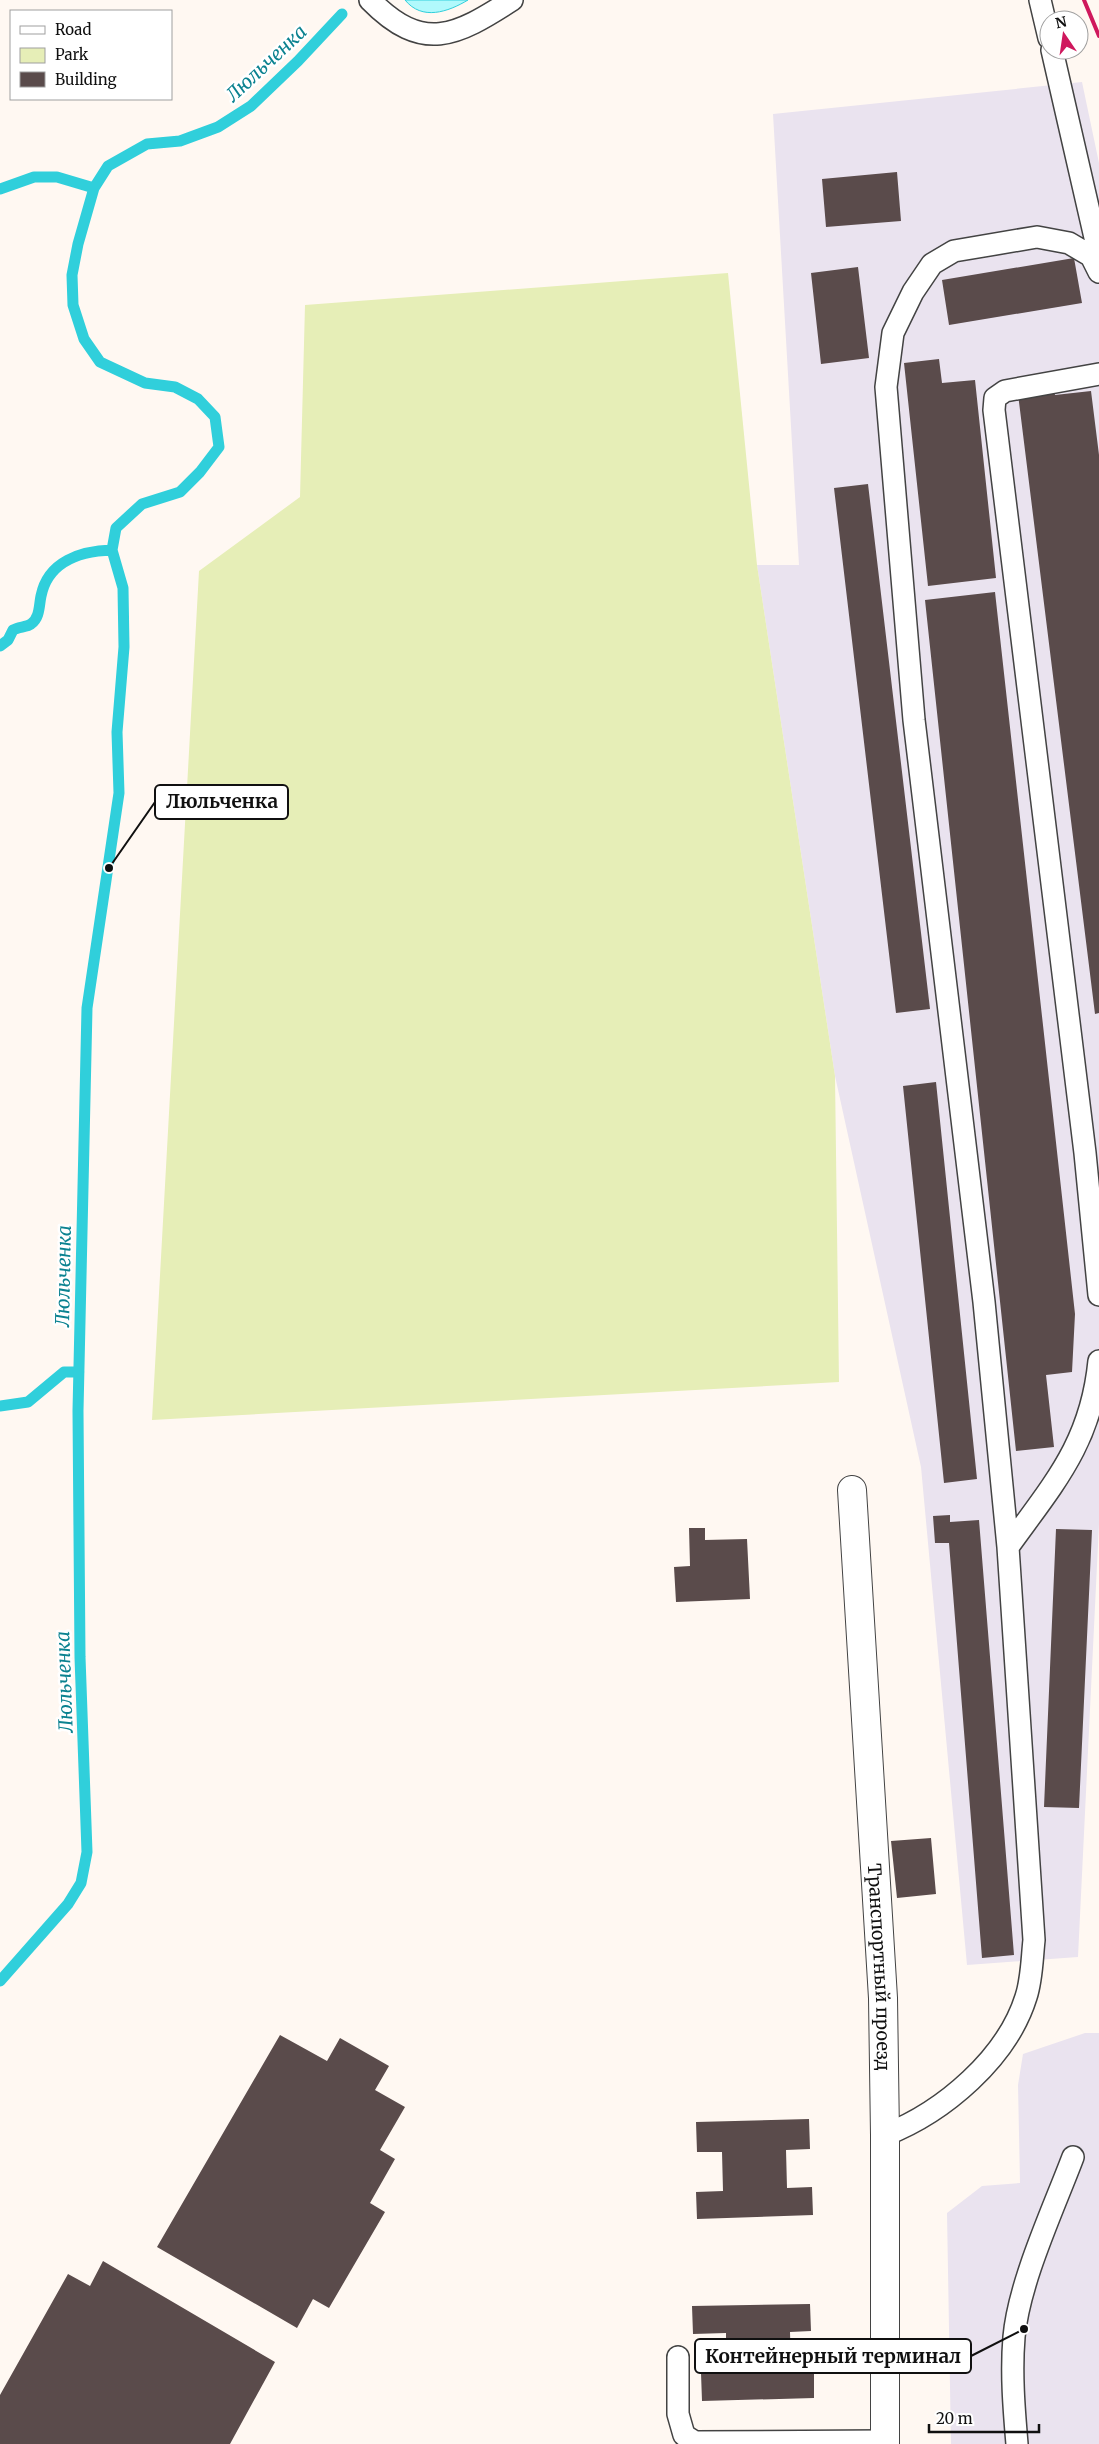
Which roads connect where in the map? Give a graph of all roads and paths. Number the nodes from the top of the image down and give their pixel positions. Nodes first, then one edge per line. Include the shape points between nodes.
1 (370, 0) edge
2 (512, 0) edge
3 (1054, 60) edge
4 (1099, 255) edge
5 (1099, 272) edge
6 (1099, 374) edge
7 (1099, 1130) edge
8 (1085, 1153) junction
9 (1099, 1295) edge
10 (1099, 1361) edge
11 (852, 1490) dead end
12 (1008, 1547) junction
13 (886, 2135) junction
14 (1074, 2157) dead end
15 (678, 2357) dead end
16 (885, 2443) edge
17 (1016, 2444) edge

1 - 2 lane via 383,13 414,32 430,36 481,20
3 - 4 lane
5 - 12 lane via 1091,256 1069,243 1037,237 954,251 932,264 913,292 893,333 886,387 914,720 984,1302
6 - 8 lane via 1005,391 995,398 994,410
7 - 8 lane
8 - 9 lane
10 - 12 lane via 1097,1385 1080,1439 1068,1463
11 - 13 street, Транспортный проезд via 883,1998
12 - 13 lane via 1034,1940 1027,1996 1012,2032 963,2088 908,2126
13 - 16 street, Транспортный проезд
14 - 17 lane via 1023,2295 1014,2336
15 - 16 lane via 678,2414 684,2435 695,2442

